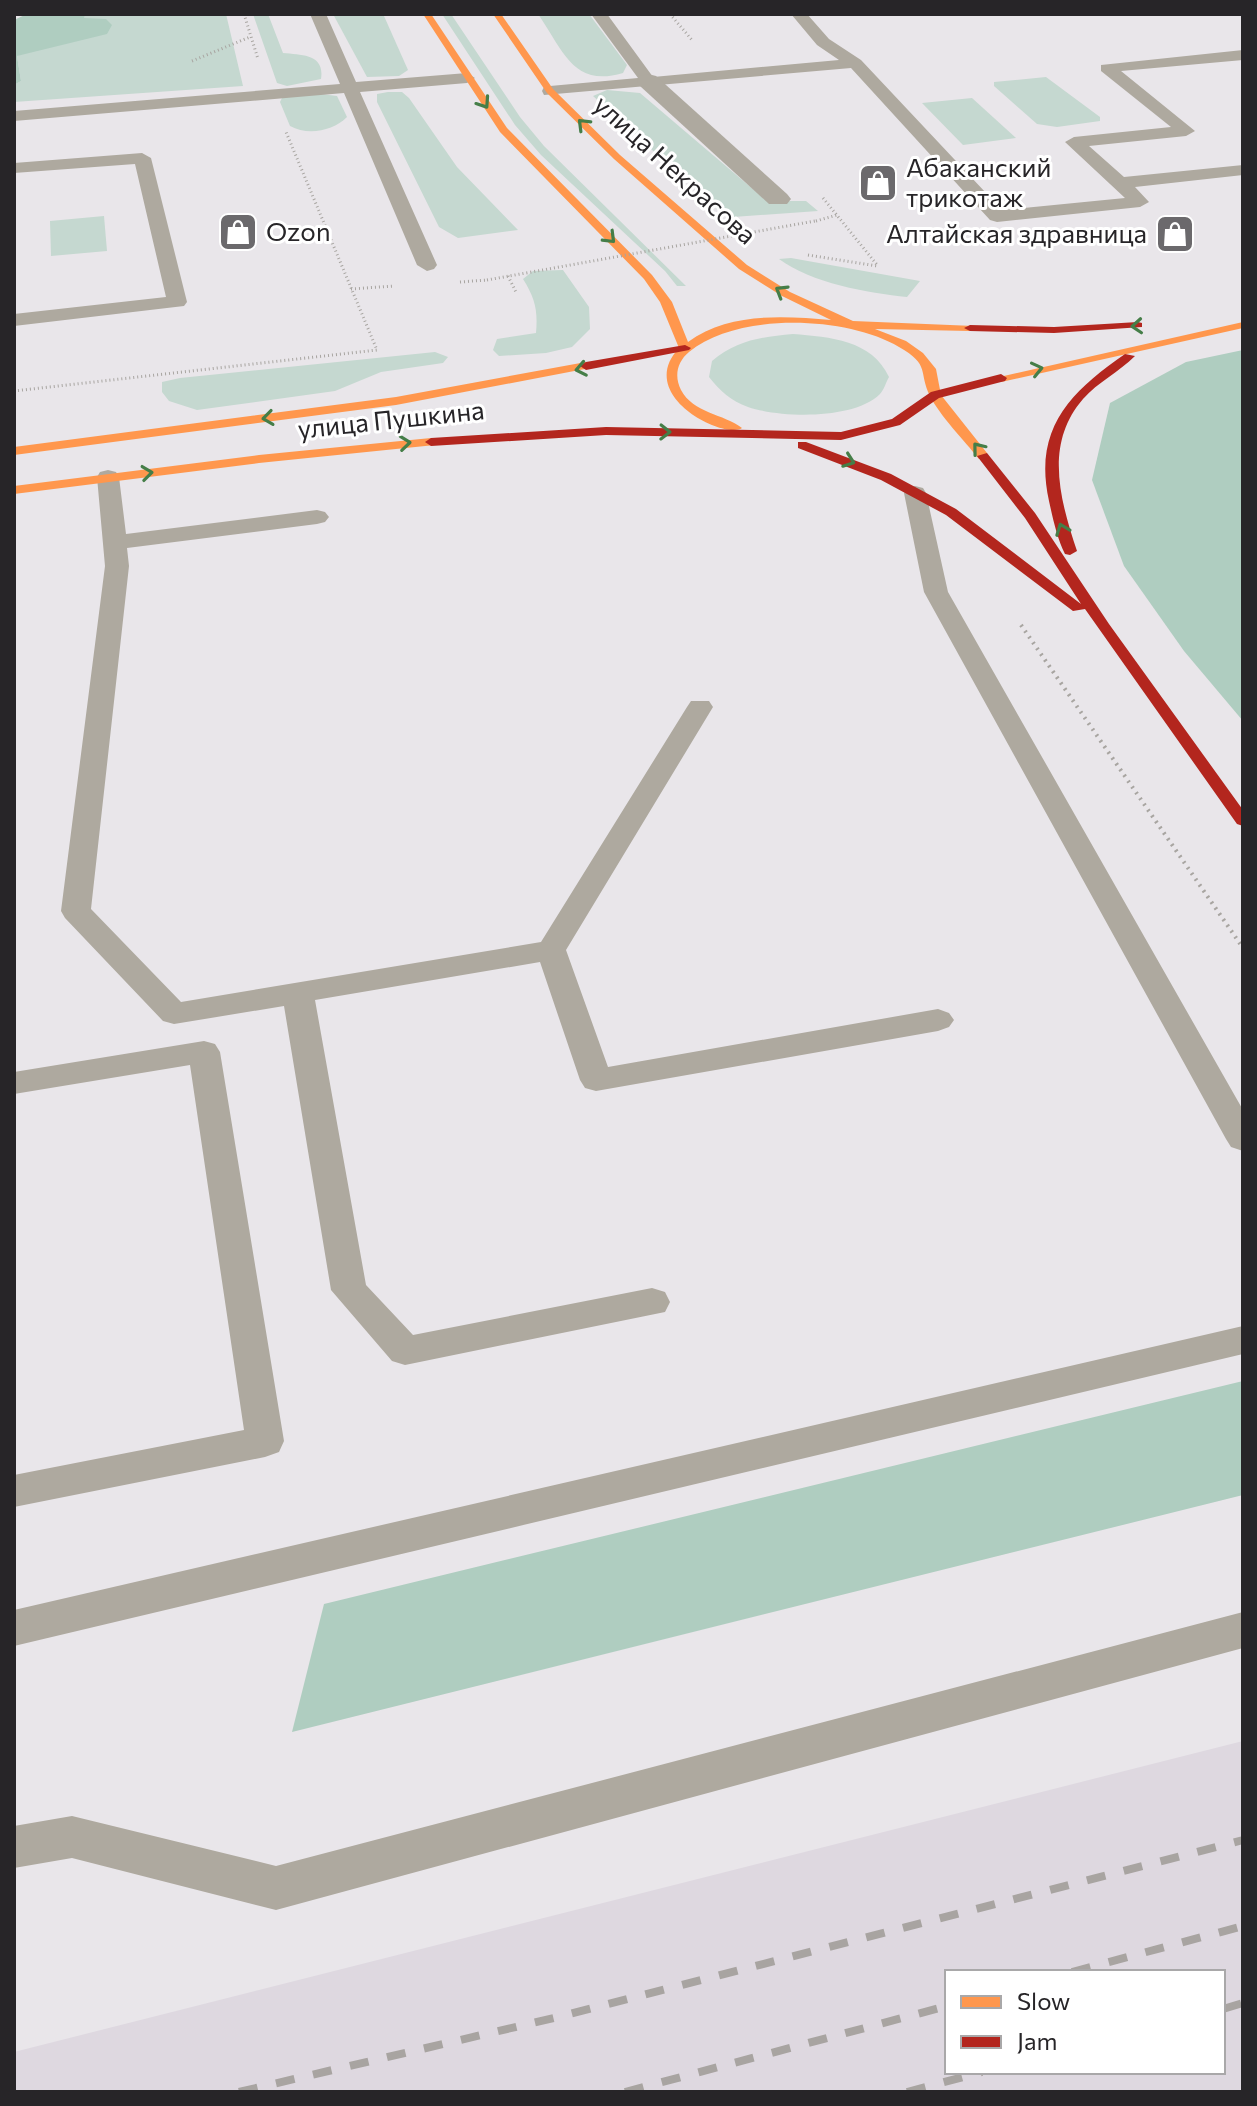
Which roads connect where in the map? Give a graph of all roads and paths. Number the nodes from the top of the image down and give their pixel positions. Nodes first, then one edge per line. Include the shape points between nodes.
1 (244, 14) edge
2 (318, 14) edge
3 (427, 14) edge
4 (497, 14) edge
5 (599, 14) edge
6 (799, 14) edge
7 (1243, 55) edge
8 (855, 63) junction
9 (467, 78) junction
10 (648, 81) junction
11 (351, 88) junction
12 (550, 91) junction
13 (270, 94) junction
14 (14, 116) edge
15 (14, 168) edge
16 (1243, 170) edge
17 (1120, 183) junction
18 (778, 199) dead end
19 (837, 215) dead end
20 (805, 254) dead end
21 (427, 265) dead end
22 (878, 266) dead end
23 (508, 276) junction
24 (487, 280) dead end
25 (516, 292) dead end
26 (1243, 317) edge
27 (14, 320) edge
28 (851, 325) junction
29 (1243, 325) edge
30 (1150, 345) junction
31 (685, 348) junction
32 (14, 391) edge
33 (935, 395) junction
34 (775, 435) junction
35 (14, 451) edge
36 (108, 477) junction
37 (14, 490) edge
38 (915, 493) junction
39 (317, 517) dead end
40 (115, 542) junction
41 (1021, 623) dead end
42 (1103, 626) junction
43 (700, 707) dead end
44 (1243, 821) edge
45 (1243, 948) edge
46 (551, 950) junction
47 (298, 994) junction
48 (938, 1020) dead end
49 (14, 1083) edge
50 (1243, 1139) edge
51 (652, 1302) dead end
52 (1243, 1340) edge
53 (14, 1491) edge
54 (14, 1628) edge
55 (1243, 1630) edge
56 (14, 1847) edge

1 - 13 path
2 - 11 lane
3 - 9 main road
4 - 12 main road, улица Некрасова
5 - 10 lane
6 - 8 lane via 823,42
7 - 17 lane via 1107,68 1186,131 1074,142
8 - 10 lane
8 - 17 lane via 997,216 1140,202
9 - 11 lane
9 -> 31 main road via 503,130 648,277 666,302
10 - 12 lane
10 - 18 street
11 - 13 lane
11 - 21 lane
28 -> 12 main road, улица Некрасова via 743,267
13 - 14 lane
13 - 32 path via 377,350
15 - 27 lane via 142,158 177,302
16 - 17 lane
19 - 23 path, bridge
20 - 22 path
23 - 24 path, bridge
23 - 25 path
26 -> 28 main road via 1008,329
28 - 31 main road, улица Пушкина via 775,320 739,325
28 - 33 main road via 919,355 930,369
29 - 30 main road
33 -> 30 main road
42 -> 30 main road via 1059,525 1049,474 1051,455 1059,418 1079,394 1110,367
31 - 34 main road via 672,365 671,383 682,400 705,416
31 -> 35 main road, улица Пушкина via 396,401
33 - 34 main road via 896,422 871,431
42 -> 33 main road via 1030,516
36 -> 34 main road, улица Пушкина via 476,437 606,431
34 -> 38 main road via 854,463
36 - 37 main road, улица Пушкина
36 - 40 lane
38 - 42 main road via 951,512
38 - 50 lane via 936,592
39 - 40 lane
40 - 47 lane via 117,566 76,911 174,1014
41 - 45 path
42 - 44 main road
43 - 46 lane
46 - 47 lane
46 - 48 lane via 596,1080
47 - 51 lane via 349,1290 405,1351
49 - 53 lane via 204,1052 265,1441
52 - 54 lane
55 - 56 lane via 276,1888 72,1837

